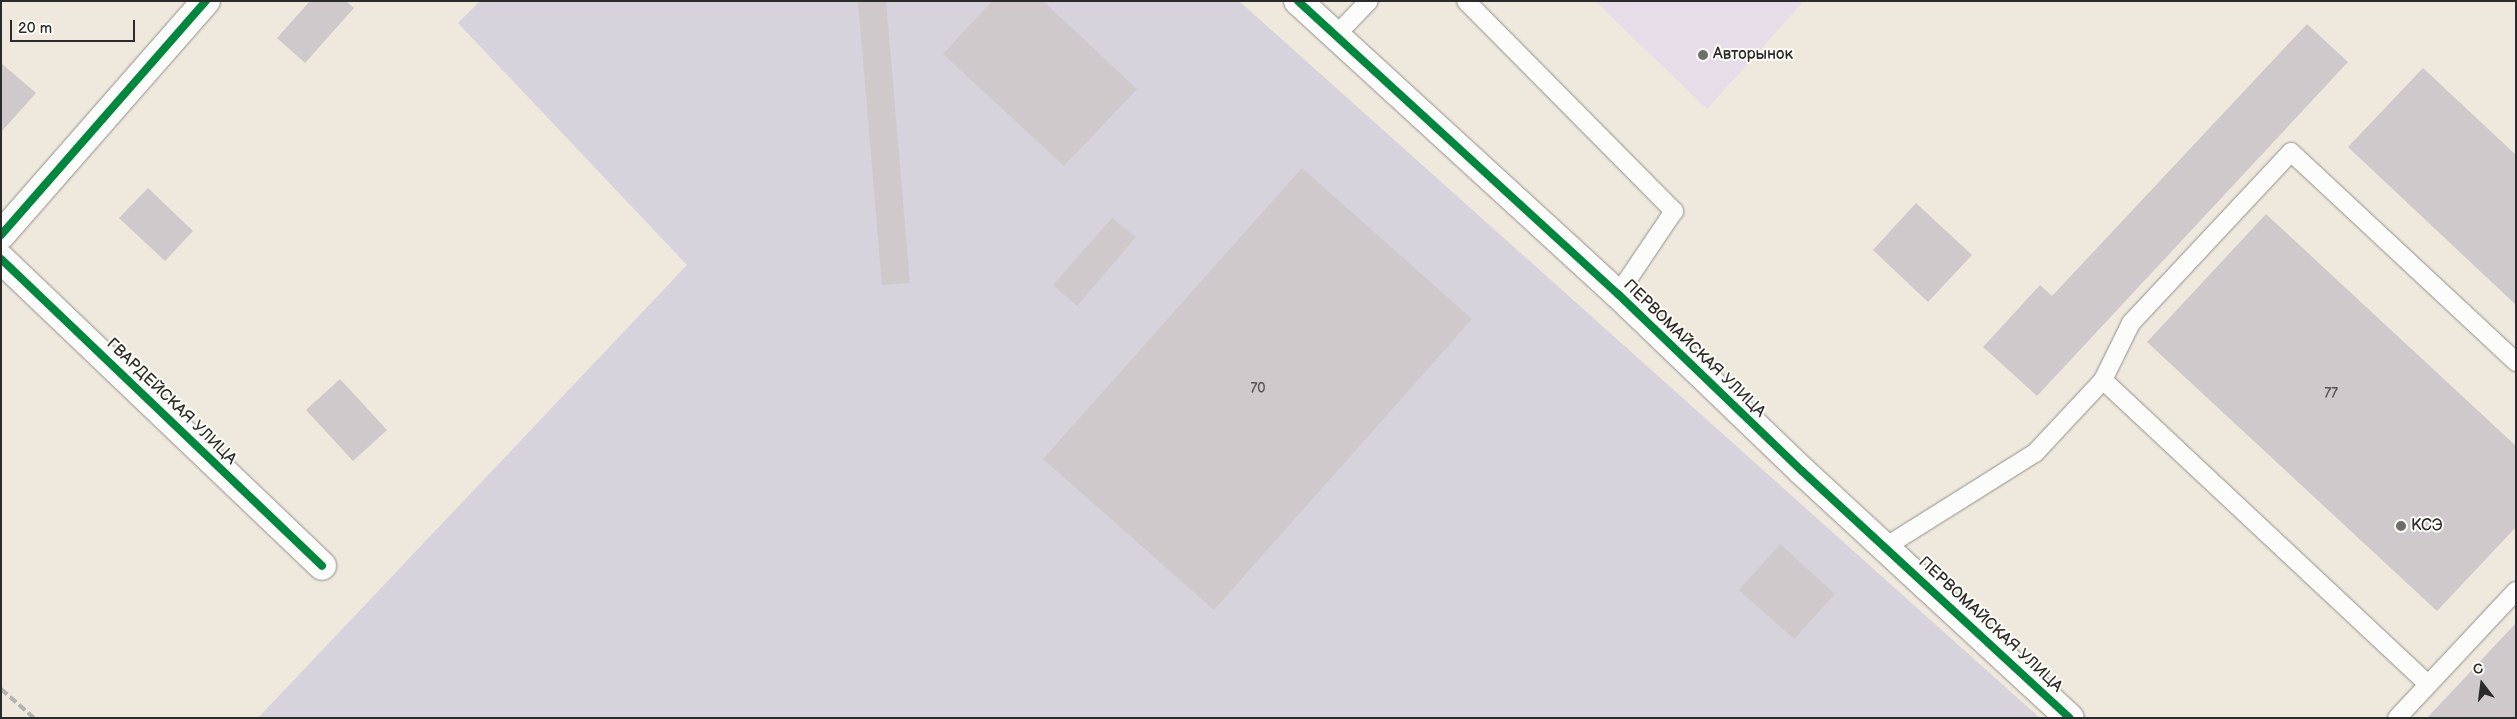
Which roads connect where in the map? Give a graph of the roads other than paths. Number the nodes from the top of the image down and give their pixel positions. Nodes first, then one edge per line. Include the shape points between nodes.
1 (206, 1) edge
2 (1298, 1) edge
3 (1369, 1) edge
4 (1466, 1) edge
5 (1336, 35) junction
6 (1, 234) edge
7 (1, 259) edge
8 (1618, 294) junction
9 (2516, 362) edge
10 (2103, 380) junction
11 (1885, 546) junction
12 (322, 566) dead end
13 (2516, 591) edge
14 (2428, 684) junction
15 (2070, 718) edge
16 (2396, 718) edge

1 - 6 street
2 - 5 street, ПЕРВОМАЙСКАЯ УЛИЦА
3 - 5 lane
4 - 8 lane via 1674,211
5 - 8 street, ПЕРВОМАЙСКАЯ УЛИЦА
7 - 12 street, ГВАРДЕЙСКАЯ УЛИЦА
8 - 11 street, ПЕРВОМАЙСКАЯ УЛИЦА
9 - 10 lane via 2291,152 2131,323
10 - 11 lane via 2035,453
10 - 14 lane
11 - 15 street, ПЕРВОМАЙСКАЯ УЛИЦА
13 - 14 lane
14 - 16 lane

